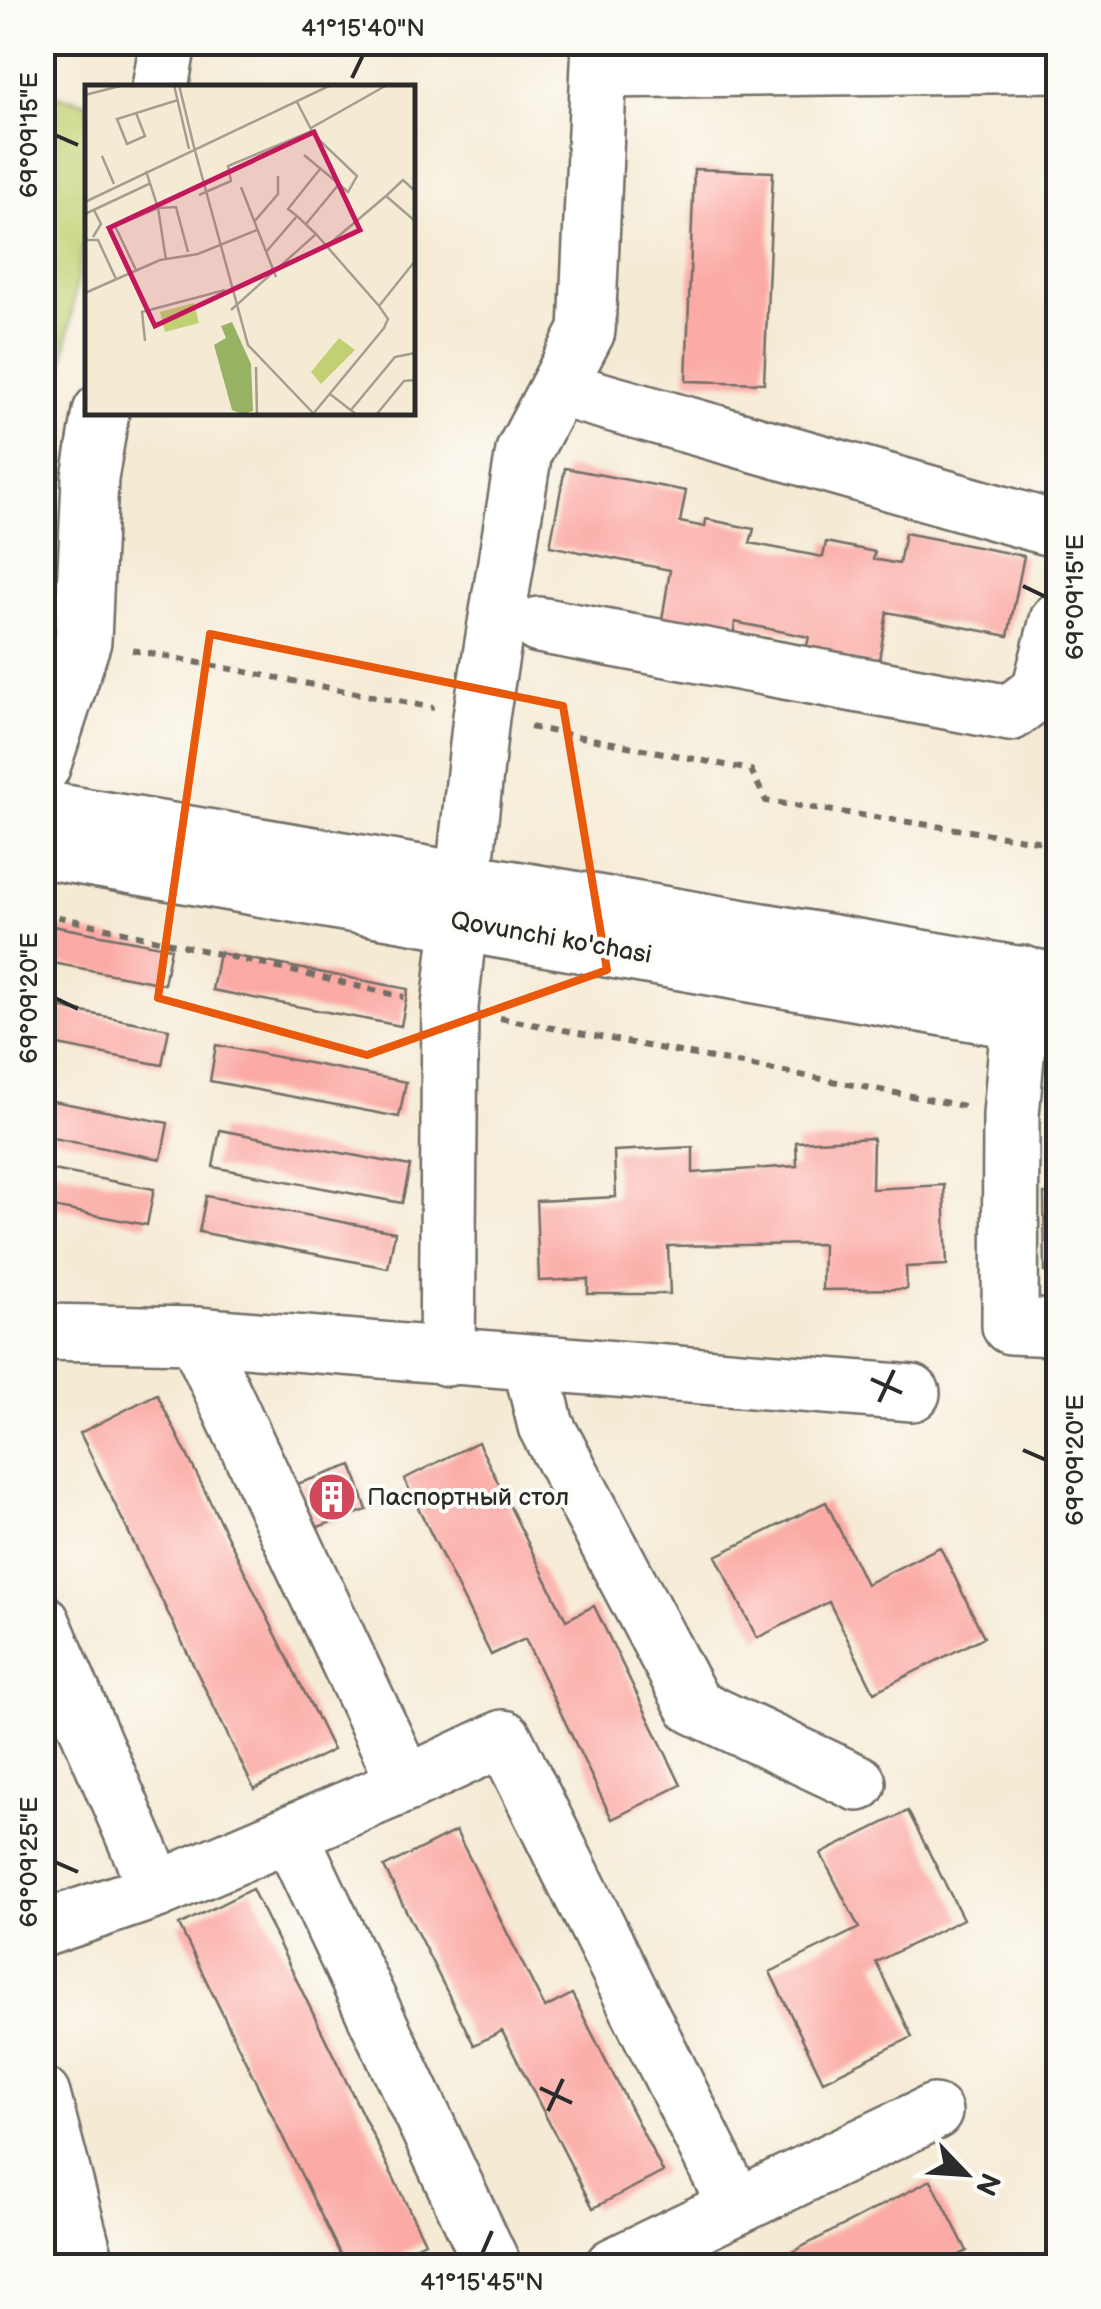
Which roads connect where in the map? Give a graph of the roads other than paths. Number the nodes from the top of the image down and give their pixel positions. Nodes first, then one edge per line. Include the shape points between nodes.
1 (168, 42) edge
2 (600, 56) edge
3 (1058, 64) edge
4 (161, 85) edge
5 (557, 388) junction
6 (101, 415) edge
7 (1058, 530) edge
8 (1058, 620) edge
9 (539, 626) dead end
10 (42, 768) edge
11 (42, 809) edge
12 (42, 850) edge
13 (462, 900) junction
14 (1039, 1000) edge
15 (1058, 1328) edge
16 (42, 1332) edge
17 (196, 1335) junction
18 (447, 1358) junction
19 (531, 1365) junction
20 (912, 1393) dead end
21 (42, 1622) edge
22 (858, 1783) dead end
23 (406, 1784) junction
24 (291, 1836) junction
25 (157, 1890) junction
26 (42, 1929) edge
27 (42, 2095) edge
28 (934, 2112) dead end
29 (736, 2206) junction
30 (87, 2266) edge
31 (492, 2266) edge
32 (613, 2266) edge

1 - 4 main road
2 - 3 main road
2 - 5 main road via 587,332
5 - 7 main road
5 - 13 main road via 524,451 482,717
6 - 10 main road via 90,478 83,641
8 - 9 main road via 1040,690 1010,713
11 - 13 main road, Qovunchi ko'chasi
12 - 13 main road, Qovunchi ko'chasi
13 - 14 main road, Qovunchi ko'chasi
13 - 18 main road via 450,1007
14 - 15 main road via 1011,1115 1010,1326
16 - 17 main road
17 - 18 main road
17 - 23 main road
18 - 19 main road
19 - 20 main road
19 - 22 main road via 546,1426 694,1706
21 - 25 main road
23 - 24 main road
23 - 29 main road via 504,1738
24 - 25 main road
24 - 31 main road
25 - 26 main road
27 - 30 main road
28 - 29 main road
29 - 32 main road

